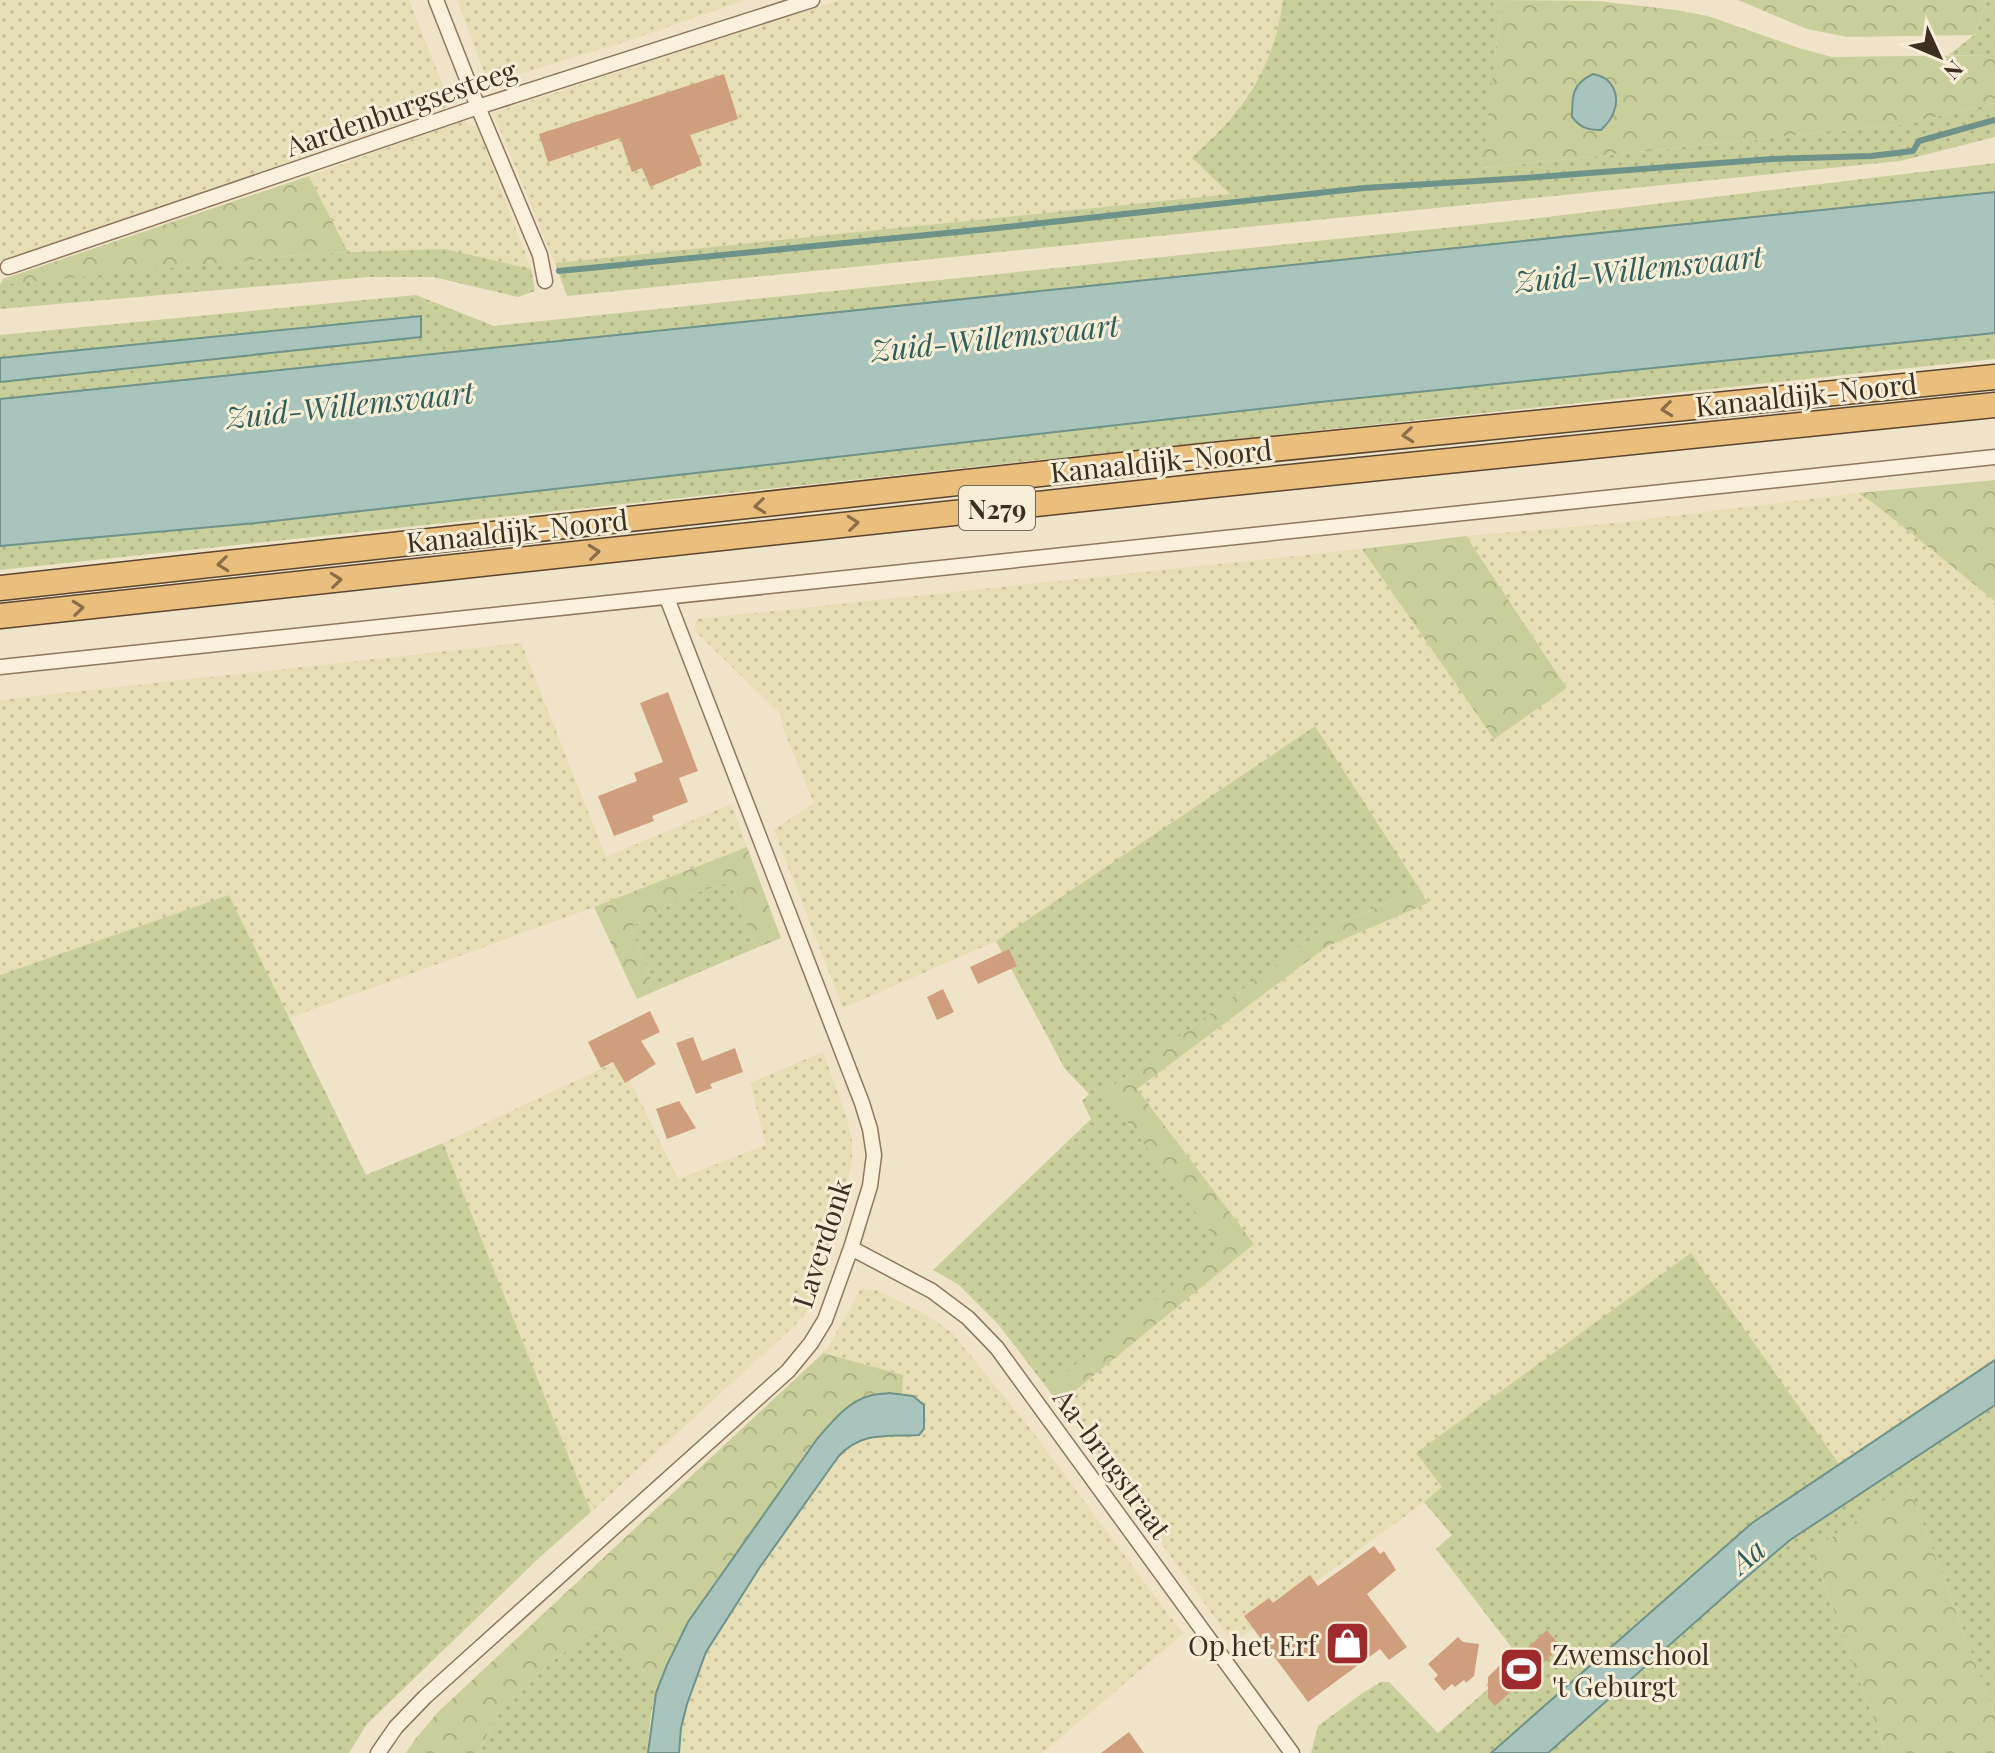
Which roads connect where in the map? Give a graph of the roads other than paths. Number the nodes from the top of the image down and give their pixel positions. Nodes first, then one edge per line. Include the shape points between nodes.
1 (436, 0) edge
2 (812, 0) edge
3 (478, 107) junction
4 (8, 267) dead end
5 (545, 281) dead end
6 (1995, 377) edge
7 (1995, 405) edge
8 (1995, 457) edge
9 (0, 588) edge
10 (667, 598) junction
11 (0, 616) edge
12 (0, 667) edge
13 (851, 1248) junction
14 (378, 1753) edge
15 (1292, 1753) edge

1 - 3 street
2 - 3 street, Aardenburgsesteeg
3 - 4 street, Aardenburgsesteeg
3 - 5 street via 540,255
6 -> 9 highway, Kanaaldijk-Noord / N279 via 1213,455
11 -> 7 highway, Kanaaldijk-Noord / N279
8 - 10 street
10 - 12 street
10 - 13 street, Laverdonk via 870,1129 870,1186
13 - 14 street, Laverdonk via 825,1320 788,1371 425,1697
13 - 15 street, Aa-brugstraat via 932,1291 997,1348

